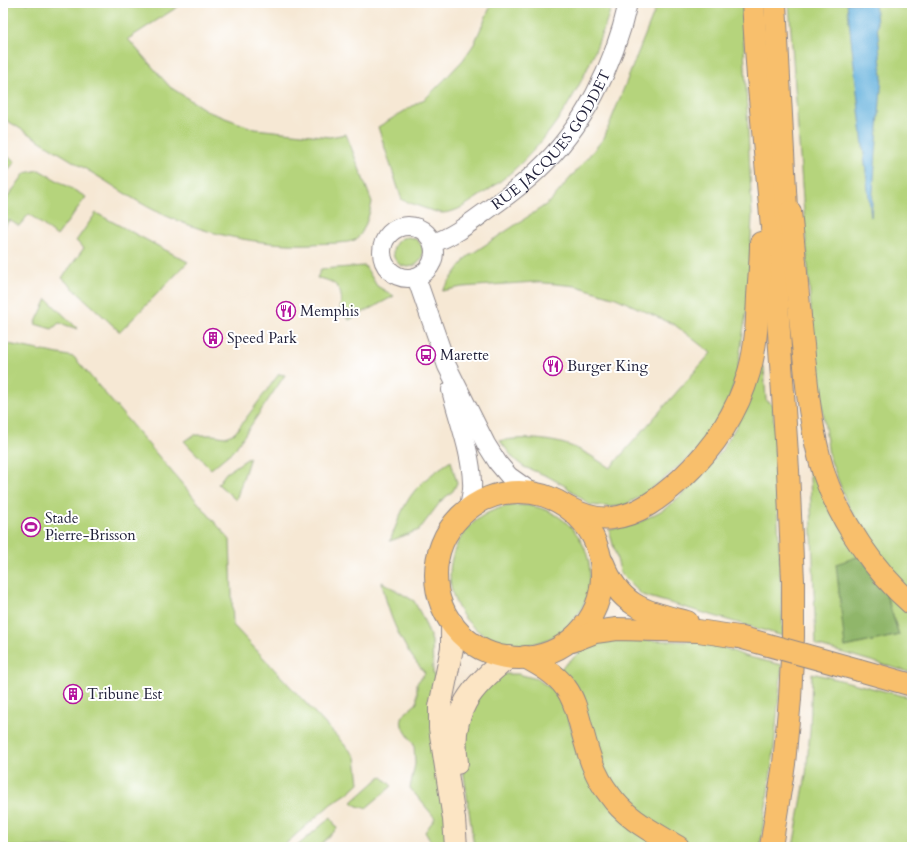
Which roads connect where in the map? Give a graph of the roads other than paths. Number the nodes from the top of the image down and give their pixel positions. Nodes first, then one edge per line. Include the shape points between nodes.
1 (628, 3) edge
2 (753, 3) edge
3 (775, 3) edge
4 (758, 77) junction
5 (782, 126) junction
6 (433, 243) junction
7 (416, 277) junction
8 (447, 366) junction
9 (534, 493) junction
10 (569, 508) junction
11 (468, 510) junction
12 (600, 556) junction
13 (912, 604) edge
14 (452, 623) junction
15 (739, 637) junction
16 (562, 646) junction
17 (517, 657) junction
18 (912, 685) edge
19 (456, 847) edge
20 (468, 847) edge
21 (678, 847) edge
22 (771, 847) edge
23 (783, 847) edge

1 - 6 street, RUE JACQUES GODDET via 618,43 606,72 580,118 560,146 538,170 512,192 461,229
2 - 4 main road
3 - 5 main road
4 - 10 main road via 761,228 757,321 752,360 738,402 721,434 698,462 664,494 645,507 619,517 602,518 584,515
4 - 22 main road via 772,226 793,581 790,706
5 - 13 main road via 806,382 819,457 837,503 853,532 880,571
5 - 23 main road via 806,597 806,643 799,745
6 - 7 street via 431,265
6 - 7 street via 424,231 410,226 395,230 385,240 382,255 388,269 401,277
7 - 8 street
8 - 9 street via 492,454 509,476
8 - 11 street via 471,472
9 - 10 main road
9 - 11 main road via 502,494 484,500
10 - 12 main road via 590,532
11 - 14 main road via 456,521 447,535 438,562 438,590
12 - 15 main road via 614,585 621,594 638,606 660,615
12 - 16 main road via 602,582 596,607 582,629
14 - 17 main road via 472,643 487,651
14 - 19 main road via 452,648 440,707 440,728
15 - 16 main road via 692,631 617,629 590,634
15 - 18 main road, bridge
16 - 17 main road via 544,654
17 - 20 main road via 487,675 472,691 462,707 457,723 455,746
17 - 21 main road via 554,676 570,693 592,764 609,795 635,820

